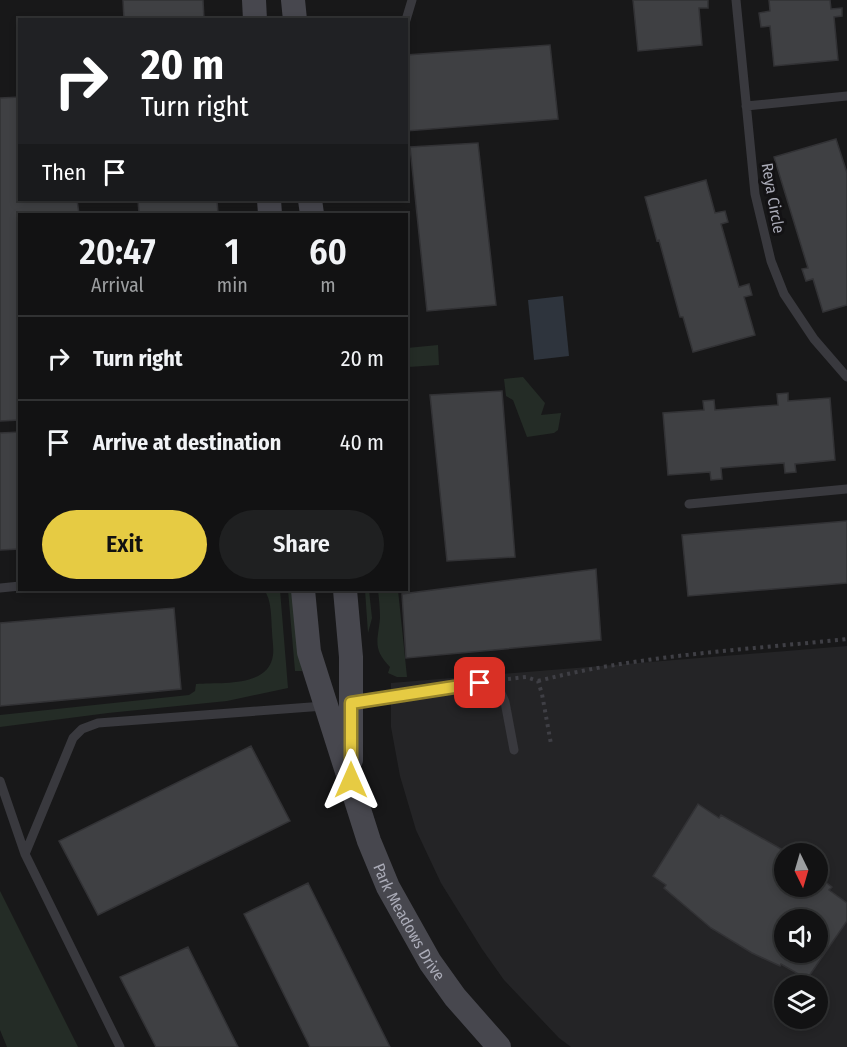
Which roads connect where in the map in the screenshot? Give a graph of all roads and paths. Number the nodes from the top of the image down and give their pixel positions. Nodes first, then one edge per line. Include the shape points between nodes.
1 (254, 0) edge
2 (293, 0) edge
3 (412, 0) edge
4 (736, 0) edge
5 (255, 18) edge
6 (295, 18) edge
7 (407, 18) edge
8 (847, 96) edge
9 (746, 106) junction
10 (847, 377) edge
11 (847, 489) edge
12 (689, 504) dead end
13 (18, 586) edge
14 (0, 588) edge
15 (303, 591) edge
16 (345, 591) edge
17 (847, 639) edge
18 (538, 681) junction
19 (491, 685) junction
20 (351, 703) junction
21 (327, 706) junction
22 (551, 744) dead end
23 (514, 750) dead end
24 (351, 780) junction
25 (0, 781) edge
26 (25, 854) junction
27 (491, 1044) edge
28 (120, 1047) edge

1 - 5 main road
2 - 6 main road
3 - 7 lane
4 - 9 lane, Reya Circle
8 - 9 lane
9 - 10 lane, Reya Circle via 755,194 771,261 784,294 814,339
11 - 12 lane
13 - 14 lane
15 - 21 main road, Park Meadows Drive via 309,652
16 - 20 main road, Park Meadows Drive
17 - 18 path via 666,657
18 - 19 path via 514,677
18 - 22 path
19 - 20 lane via 480,683
19 - 23 lane via 499,688 505,702
20 - 24 main road, Park Meadows Drive
21 - 24 main road, Park Meadows Drive
21 - 26 lane via 98,723 82,729 73,738
24 - 27 main road, Park Meadows Drive via 388,887 429,962
25 - 26 lane
26 - 28 lane

